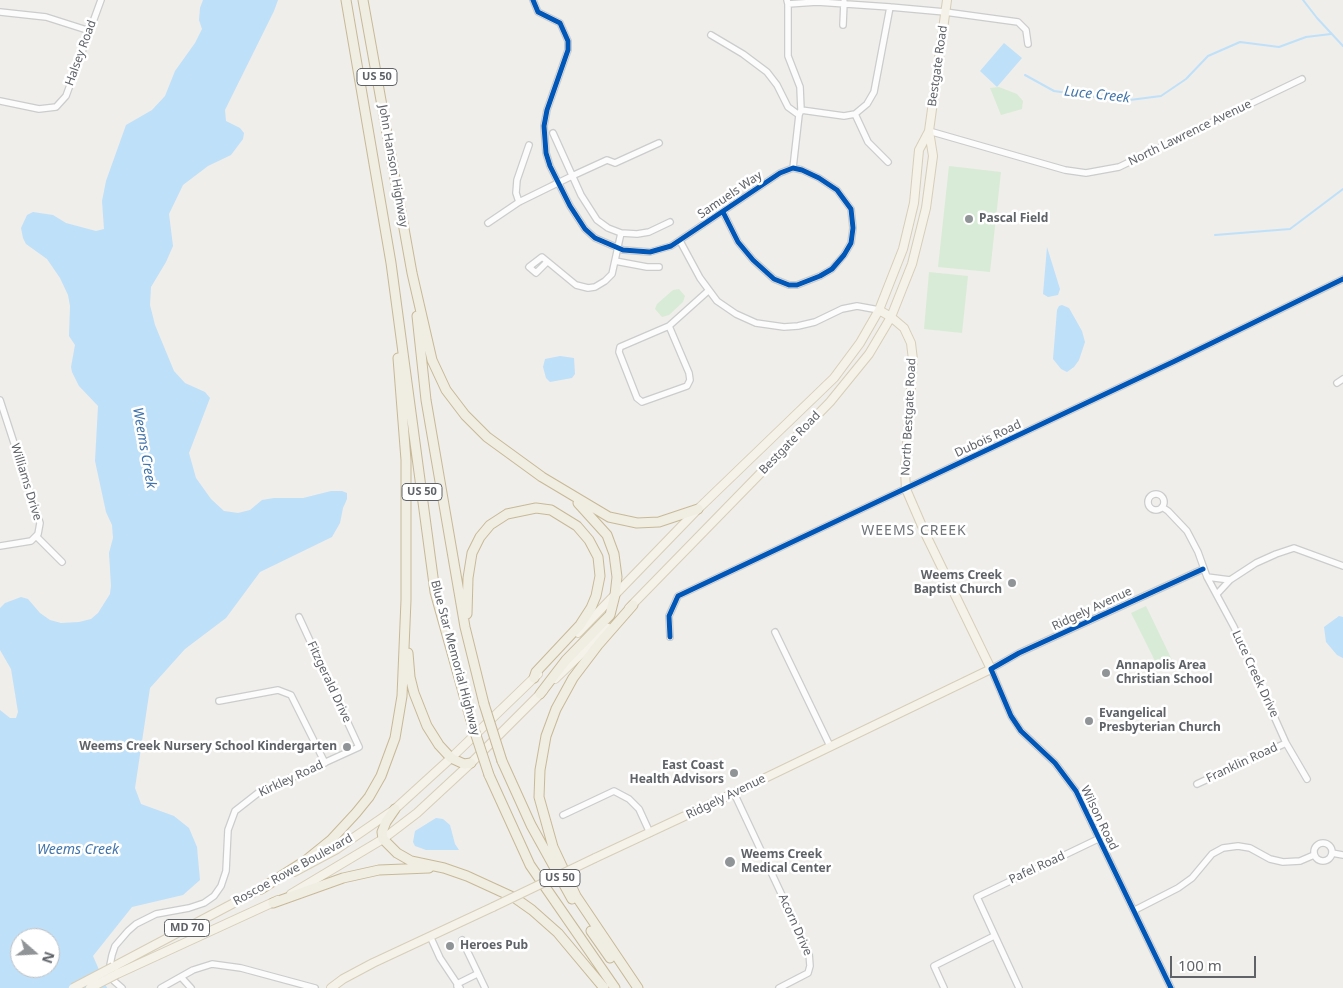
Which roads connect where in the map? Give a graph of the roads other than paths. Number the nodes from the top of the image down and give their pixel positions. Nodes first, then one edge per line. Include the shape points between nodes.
1 (101, 0) edge
2 (346, 0) edge
3 (363, 0) edge
4 (533, 0) edge
5 (947, 0) edge
6 (788, 2) edge
7 (844, 2) edge
8 (890, 8) junction
9 (0, 12) edge
10 (945, 12) junction
11 (843, 25) dead end
12 (90, 31) junction
13 (711, 34) dead end
14 (1028, 44) dead end
15 (1302, 79) dead end
16 (0, 101) edge
17 (800, 112) junction
18 (855, 114) junction
19 (929, 131) junction
20 (553, 133) dead end
21 (659, 142) dead end
22 (529, 145) dead end
23 (888, 162) dead end
24 (793, 168) junction
25 (572, 176) junction
26 (558, 184) junction
27 (519, 202) junction
28 (723, 212) junction
29 (670, 222) dead end
30 (488, 223) dead end
31 (621, 233) junction
32 (680, 241) junction
33 (618, 248) junction
34 (615, 261) junction
35 (547, 262) dead end
36 (391, 263) junction
37 (659, 266) dead end
38 (412, 273) junction
39 (1343, 279) edge
40 (708, 291) junction
41 (879, 310) junction
42 (891, 317) junction
43 (669, 326) junction
44 (0, 400) edge
45 (906, 489) junction
46 (571, 496) junction
47 (1162, 507) dead end
48 (698, 509) junction
49 (36, 536) junction
50 (0, 546) edge
51 (62, 562) dead end
52 (1343, 566) edge
53 (1203, 569) junction
54 (1207, 577) junction
55 (1230, 580) junction
56 (1217, 594) junction
57 (615, 595) junction
58 (406, 600) junction
59 (632, 604) junction
60 (299, 617) dead end
61 (465, 626) junction
62 (774, 632) dead end
63 (670, 636) dead end
64 (991, 670) junction
65 (534, 678) junction
66 (540, 694) junction
67 (220, 701) dead end
68 (1286, 743) junction
69 (830, 746) junction
70 (359, 747) joint
71 (451, 758) junction
72 (325, 763) junction
73 (471, 763) junction
74 (1307, 779) dead end
75 (1198, 784) dead end
76 (734, 794) junction
77 (395, 809) junction
78 (562, 815) dead end
79 (650, 833) junction
80 (383, 839) junction
81 (1098, 839) junction
82 (1332, 853) junction
83 (1314, 855) junction
84 (1343, 855) edge
85 (444, 868) junction
86 (261, 889) junction
87 (273, 903) junction
88 (1135, 910) junction
89 (430, 936) junction
90 (994, 936) junction
91 (462, 940) dead end
92 (115, 971) junction
93 (477, 974) junction
94 (181, 977) junction
95 (458, 987) edge
96 (73, 988) edge
97 (90, 988) edge
98 (122, 988) edge
99 (161, 988) edge
100 (192, 988) edge
101 (315, 988) edge
102 (331, 988) edge
103 (485, 988) edge
104 (604, 988) edge
105 (615, 988) edge
106 (632, 988) edge
107 (638, 988) edge
108 (779, 988) edge
109 (944, 988) edge
110 (1019, 988) edge
111 (1171, 988) edge

1 - 12 street, Halsey Road
2 - 36 highway, John Hanson Highway / US 50
3 - 38 highway, John Hanson Highway / US 50
4 - 26 street, Samuels Way via 538,12 560,23 568,40 568,50 544,126 546,153
5 - 10 main road, Bestgate Road / MD 70
6 - 7 street
6 - 17 street via 788,56 800,87
7 - 8 street
7 - 11 street
8 - 10 street
8 - 18 street via 874,92 867,104
9 - 12 street via 46,17
10 - 14 street via 1018,22 1026,30
10 - 19 main road, Bestgate Road / MD 70
12 - 16 street, Halsey Road via 66,96 56,107 40,109
13 - 17 street via 767,72 788,107
15 - 19 street, North Lawrence Avenue via 1120,167 1086,173 1064,170
17 - 18 street
17 - 24 street
18 - 23 street via 868,142
19 - 41 main road, Bestgate Road / MD 70 via 920,150 914,203 902,249
19 - 42 main road, Bestgate Road / MD 70 via 933,156 920,236
20 - 25 street
21 - 25 street via 615,163 607,160
22 - 27 street via 517,180
24 - 28 street, Samuels Way via 780,173
24 - 28 street via 819,178 837,190 851,209 851,242 832,269 797,285 774,280 738,242
25 - 26 street
25 - 31 street via 596,220
26 - 27 street
26 - 33 street, Samuels Way via 585,229 595,238
27 - 30 street
28 - 32 street, Samuels Way
29 - 31 street via 649,232
31 - 33 street
32 - 33 street, Samuels Way via 650,252
32 - 40 street
33 - 34 street
34 - 35 street via 612,274 595,287 588,288 576,285
34 - 37 street
36 - 58 highway via 406,460
36 - 105 highway, Blue Star Memorial Highway / US 50, bridge via 435,592 470,717 489,774 530,865
38 - 46 highway via 432,360 446,390 487,437
38 - 61 highway, Blue Star Memorial Highway / US 50 via 426,400
39 - 45 street, Dubois Road
40 - 41 street via 736,314 773,326 815,322 850,307
40 - 43 street
41 - 42 main road, North Bestgate Road
41 - 48 main road, Bestgate Road / MD 70 via 834,378
42 - 45 main road, North Bestgate Road via 904,328 911,343 913,360
42 - 59 main road, Bestgate Road / MD 70 via 869,354 830,402
43 - 43 street via 627,343 618,352 637,398 642,402 686,386 690,380
44 - 49 street, Williams Drive via 40,523
45 - 63 street, Dubois Road via 678,596 669,616
45 - 64 main road, North Bestgate Road
46 - 48 highway via 608,517 637,523 659,522
46 - 57 highway via 607,535 614,554
47 - 53 street, Luce Creek Drive via 1187,532
48 - 57 main road, Bestgate Road / MD 70
49 - 50 street, Williams Drive via 31,541
49 - 51 street, Williams Drive
52 - 55 street via 1294,548 1256,563
53 - 54 street, Luce Creek Drive
53 - 64 street, Ridgely Avenue via 1019,653
54 - 55 street
54 - 56 street, Luce Creek Drive
55 - 56 street
56 - 68 street, Luce Creek Drive
57 - 65 main road, Bestgate Road / MD 70
57 - 66 highway via 610,615 566,660
58 - 71 highway via 410,676 414,693 427,726
58 - 86 highway via 399,720 390,757 381,776 369,797 330,840 306,861
59 - 66 main road, Bestgate Road / MD 70
59 - 107 highway via 573,678 556,709 546,736 539,797 553,847 576,896
60 - 70 street, Fitzgerald Drive
61 - 65 highway via 472,553 490,525 507,514 536,508 551,510 577,526 598,557 600,576 596,596 580,625
61 - 106 highway, Blue Star Memorial Highway / US 50, bridge via 502,761 531,825 574,903
62 - 69 street
64 - 69 main road, Ridgely Avenue
64 - 81 street, Wilson Road via 1011,716 1070,782
65 - 71 main road, Roscoe Rowe Boulevard / MD 70
66 - 73 main road, Roscoe Rowe Boulevard / MD 70
67 - 72 street via 278,690 292,695
68 - 74 street, Luce Creek Drive
68 - 75 street, Franklin Road
69 - 76 main road, Ridgely Avenue
70 - 72 street, Kirkley Road
71 - 73 highway via 456,762
71 - 77 main road, Roscoe Rowe Boulevard / MD 70
72 - 98 street, Kirkley Road via 258,793 236,811 228,830 226,871 221,886 204,903 156,914 128,931 116,946 110,965 114,981
73 - 80 main road, Roscoe Rowe Boulevard / MD 70 via 417,813
76 - 79 main road, Ridgely Avenue
76 - 108 street, Acorn Drive via 809,953 808,973
77 - 80 highway via 386,822
77 - 86 main road, Roscoe Rowe Boulevard / MD 70 via 337,849
78 - 79 street via 614,791 639,809
79 - 89 main road, Ridgely Avenue, bridge
80 - 85 highway via 397,854 411,861
80 - 87 main road, Roscoe Rowe Boulevard / MD 70
81 - 88 street, Wilson Road
81 - 90 street, Pafel Road via 977,897
82 - 83 street via 1326,861
82 - 83 street via 1330,846 1324,843 1317,845
82 - 84 street
83 - 88 street via 1300,861 1283,862 1250,848 1223,848 1212,854 1192,878 1178,888
85 - 87 highway via 379,870 343,878
85 - 104 highway via 500,890 532,910 558,933
86 - 92 main road, Roscoe Rowe Boulevard / MD 70
87 - 92 main road, Roscoe Rowe Boulevard / MD 70
88 - 111 street, Wilson Road
89 - 95 street
89 - 102 main road, Ridgely Avenue via 358,970
90 - 109 street via 934,966
90 - 110 street
91 - 93 street
92 - 96 main road, Roscoe Rowe Boulevard / MD 70, bridge
92 - 97 main road, Roscoe Rowe Boulevard / MD 70, bridge
93 - 95 street
93 - 103 street
94 - 99 street
94 - 100 street
94 - 101 street via 212,964 231,965

